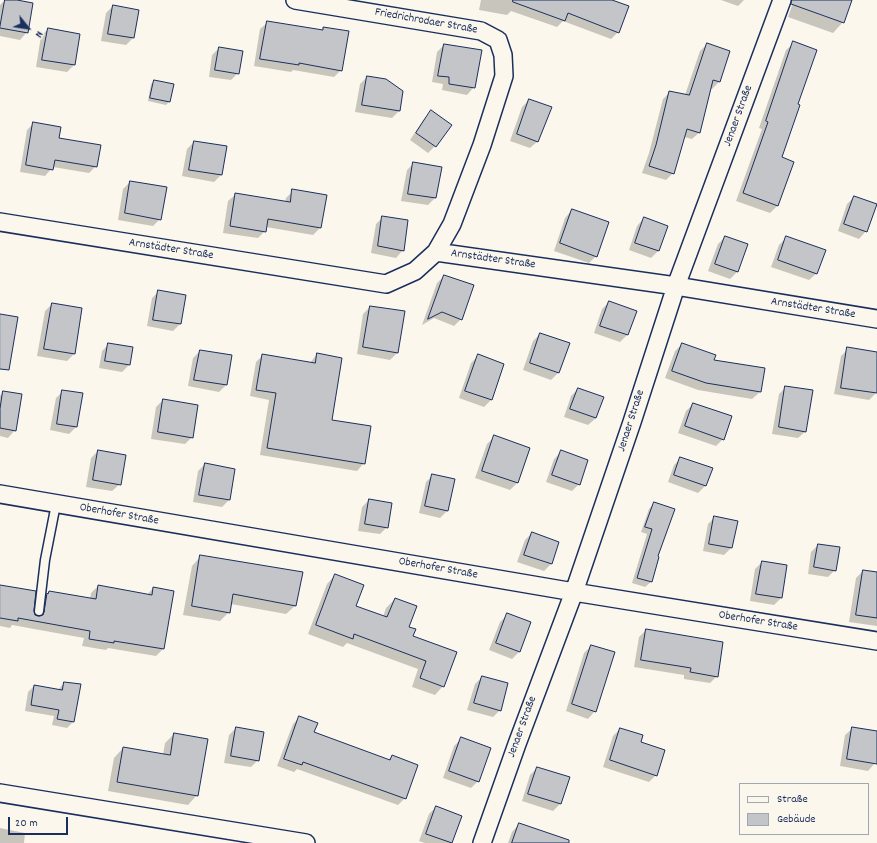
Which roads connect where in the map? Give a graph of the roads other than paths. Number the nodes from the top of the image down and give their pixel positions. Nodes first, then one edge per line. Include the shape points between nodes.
1 (295, 0) edge
2 (782, 0) edge
3 (0, 222) edge
4 (436, 252) junction
5 (676, 286) junction
6 (877, 319) edge
7 (0, 494) edge
8 (56, 504) junction
9 (574, 592) junction
10 (39, 611) dead end
11 (877, 641) edge
12 (0, 793) edge
13 (306, 843) edge
14 (482, 843) edge

1 - 4 street, Friedrichrodaer Straße via 481,31 498,40 503,55 504,76 482,145 452,224
2 - 5 street, Jenaer Straße
3 - 4 street, Arnstädter Straße via 386,284 415,271
4 - 5 street, Arnstädter Straße
5 - 6 street, Arnstädter Straße
5 - 9 street, Jenaer Straße
7 - 8 street, Oberhofer Straße
8 - 9 street, Oberhofer Straße
8 - 10 lane via 45,560
9 - 11 street, Oberhofer Straße
9 - 14 street, Jenaer Straße
12 - 13 street

